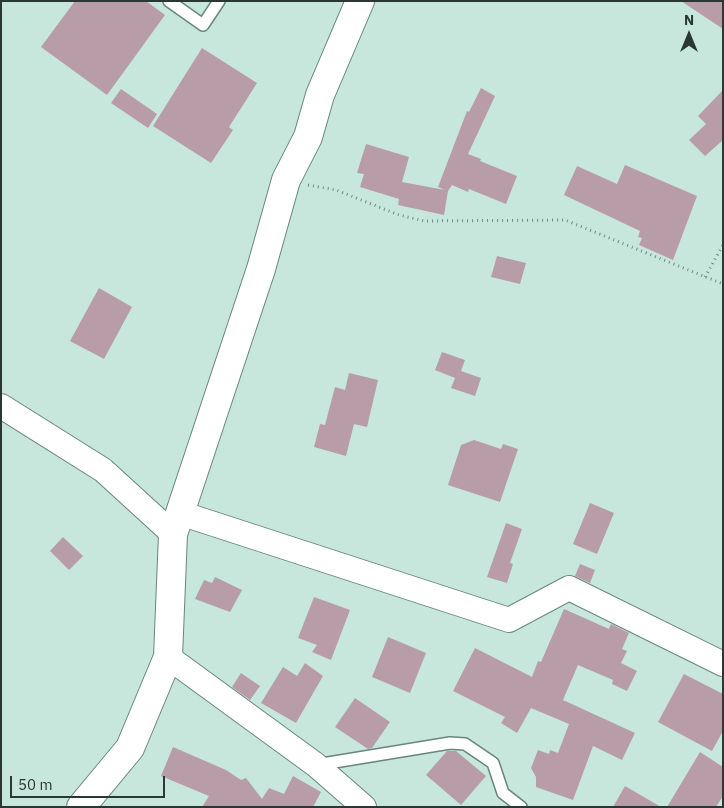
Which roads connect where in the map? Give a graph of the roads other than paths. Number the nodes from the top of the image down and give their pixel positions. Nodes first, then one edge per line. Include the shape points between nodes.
1 (169, 1) edge
2 (219, 1) edge
3 (360, 1) edge
4 (1, 406) edge
5 (177, 524) junction
6 (168, 656) junction
7 (723, 664) edge
8 (316, 765) junction
9 (82, 807) edge
10 (364, 807) edge
11 (521, 807) edge

1 - 2 lane via 202,25
3 - 5 street via 320,95 308,137 286,180 261,269
4 - 5 street via 103,470
5 - 6 street
5 - 7 street via 509,620 568,588
6 - 8 street
6 - 9 street via 130,748
8 - 10 street
8 - 11 lane via 450,743 465,744 494,763 503,793

